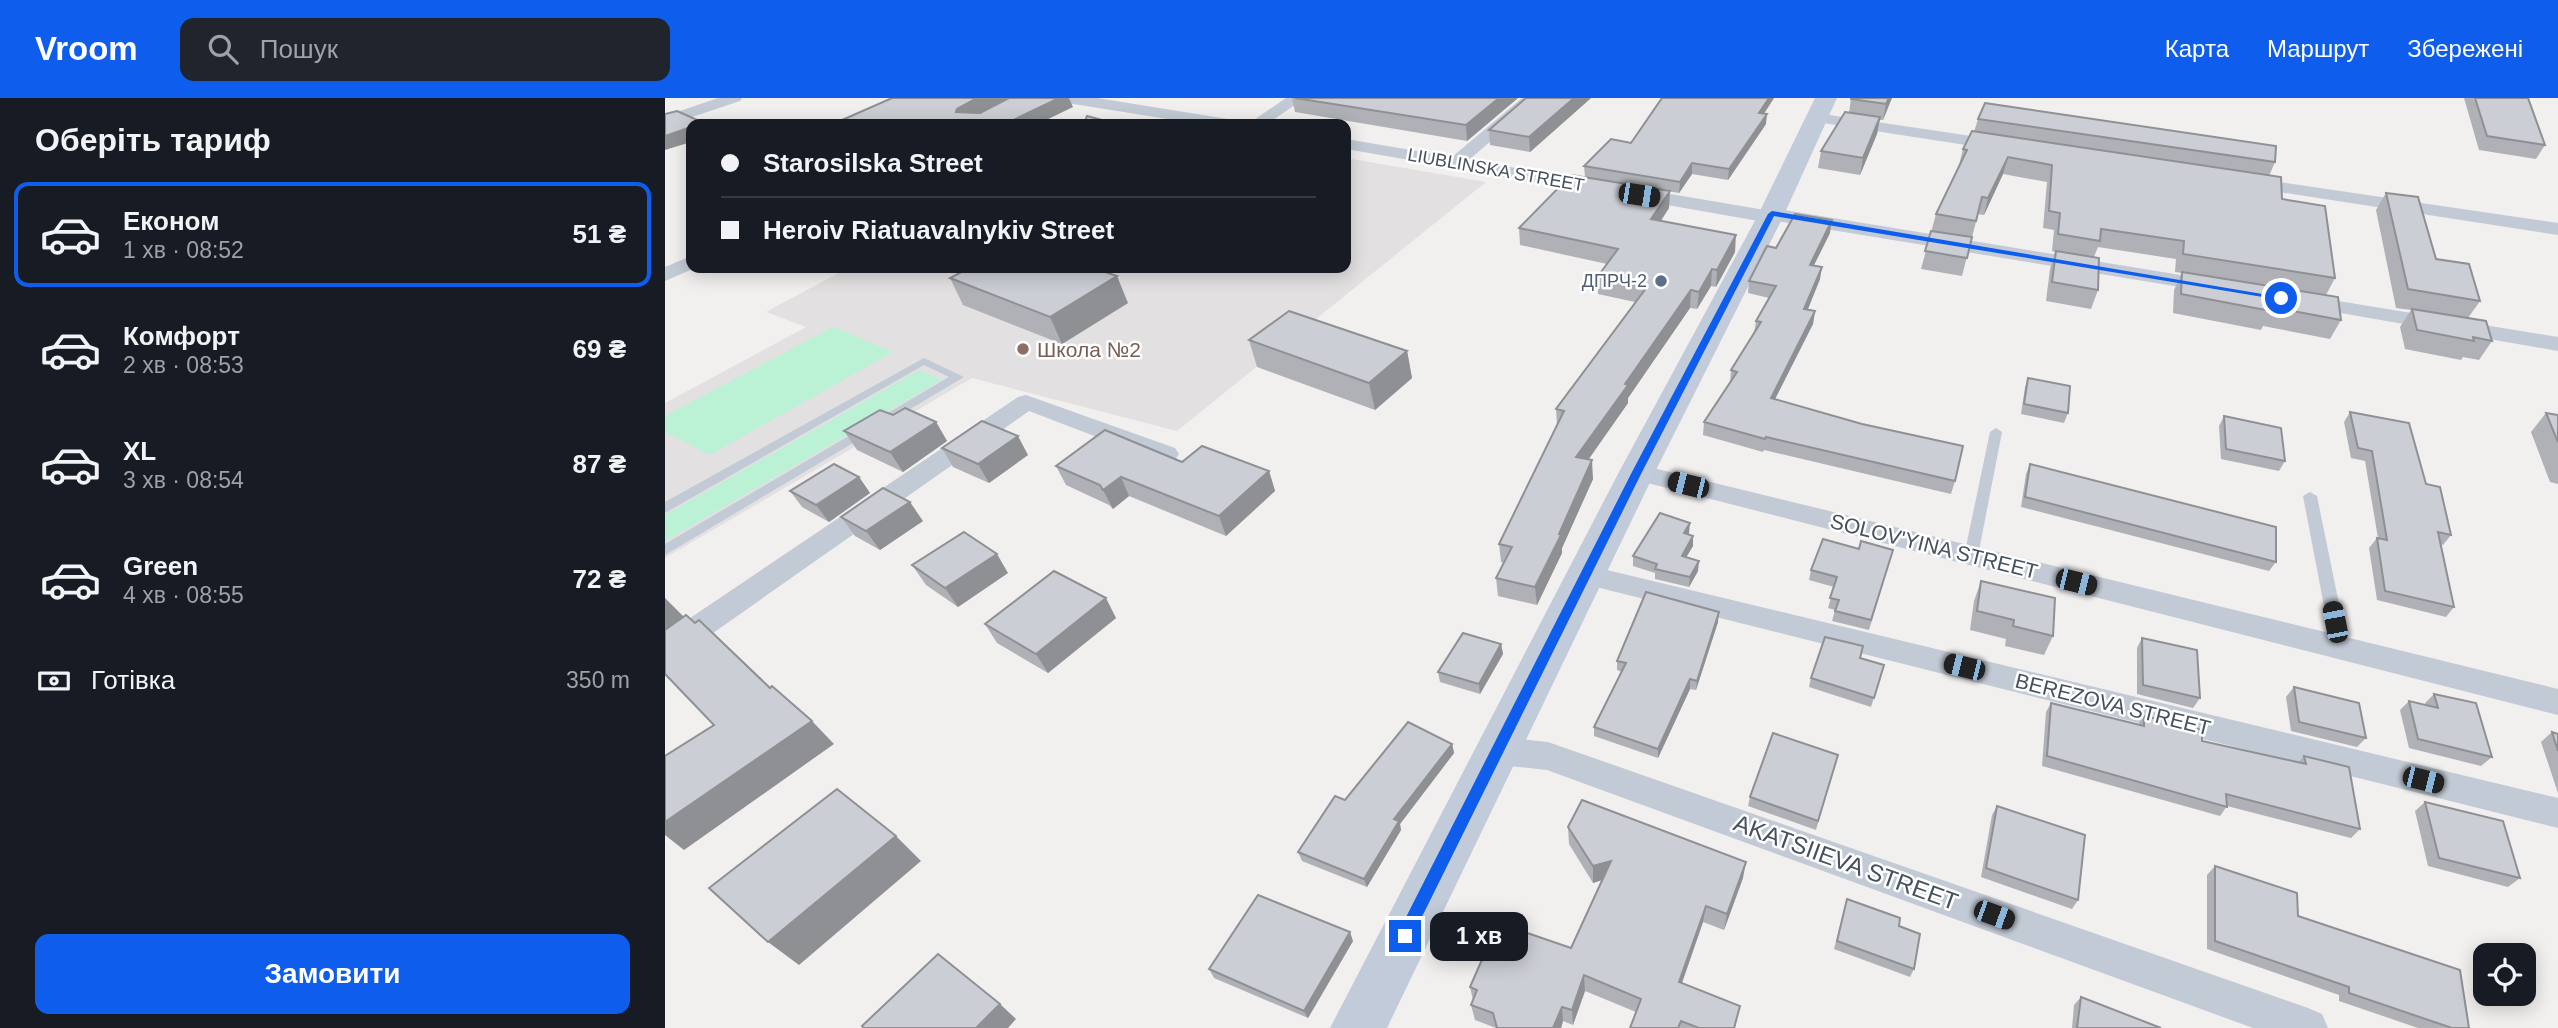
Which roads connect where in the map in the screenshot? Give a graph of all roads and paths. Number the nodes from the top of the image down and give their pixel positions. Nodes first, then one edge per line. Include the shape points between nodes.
1 (734, 98) edge
2 (1067, 98) edge
3 (1297, 98) edge
4 (1532, 98) edge
5 (1821, 108) edge
6 (1197, 119) edge
7 (1264, 119) edge
8 (665, 121) edge
9 (1351, 145) edge
10 (2020, 148) edge
11 (1455, 163) junction
12 (2224, 179) edge
13 (1771, 215) junction
14 (2558, 229) edge
15 (686, 264) edge
16 (665, 275) edge
17 (2238, 291) edge
18 (2280, 298) edge
19 (2558, 344) edge
20 (1996, 432) dead end
21 (1166, 454) edge
22 (1637, 472) junction
23 (2310, 496) dead end
24 (665, 508) edge
25 (665, 550) edge
26 (1971, 555) junction
27 (1586, 575) junction
28 (2340, 648) junction
29 (665, 650) edge
30 (2558, 702) edge
31 (1499, 751) junction
32 (2558, 813) edge
33 (1358, 1028) edge
34 (2308, 1028) edge

1 - 8 street
2 - 6 street
3 - 7 street
4 - 11 street
5 - 10 street
5 - 13 street
9 - 11 street, LIUBLINSKA STREET
11 - 13 street, LIUBLINSKA STREET
12 - 14 street
13 - 17 street, LIUBLINSKA STREET
13 - 22 street
15 - 16 street
18 - 19 street
20 - 26 lane
21 - 29 street via 1026,402
22 - 26 street, SOLOV'YINA STREET
22 - 27 street
23 - 28 lane
24 - 25 lane via 924,361 958,377
26 - 28 street, SOLOV'YINA STREET
27 - 31 street
27 - 32 street, BEREZOVA STREET
28 - 30 street, SOLOV'YINA STREET
31 - 33 street
31 - 34 street, AKATSIIEVA STREET via 1548,756

